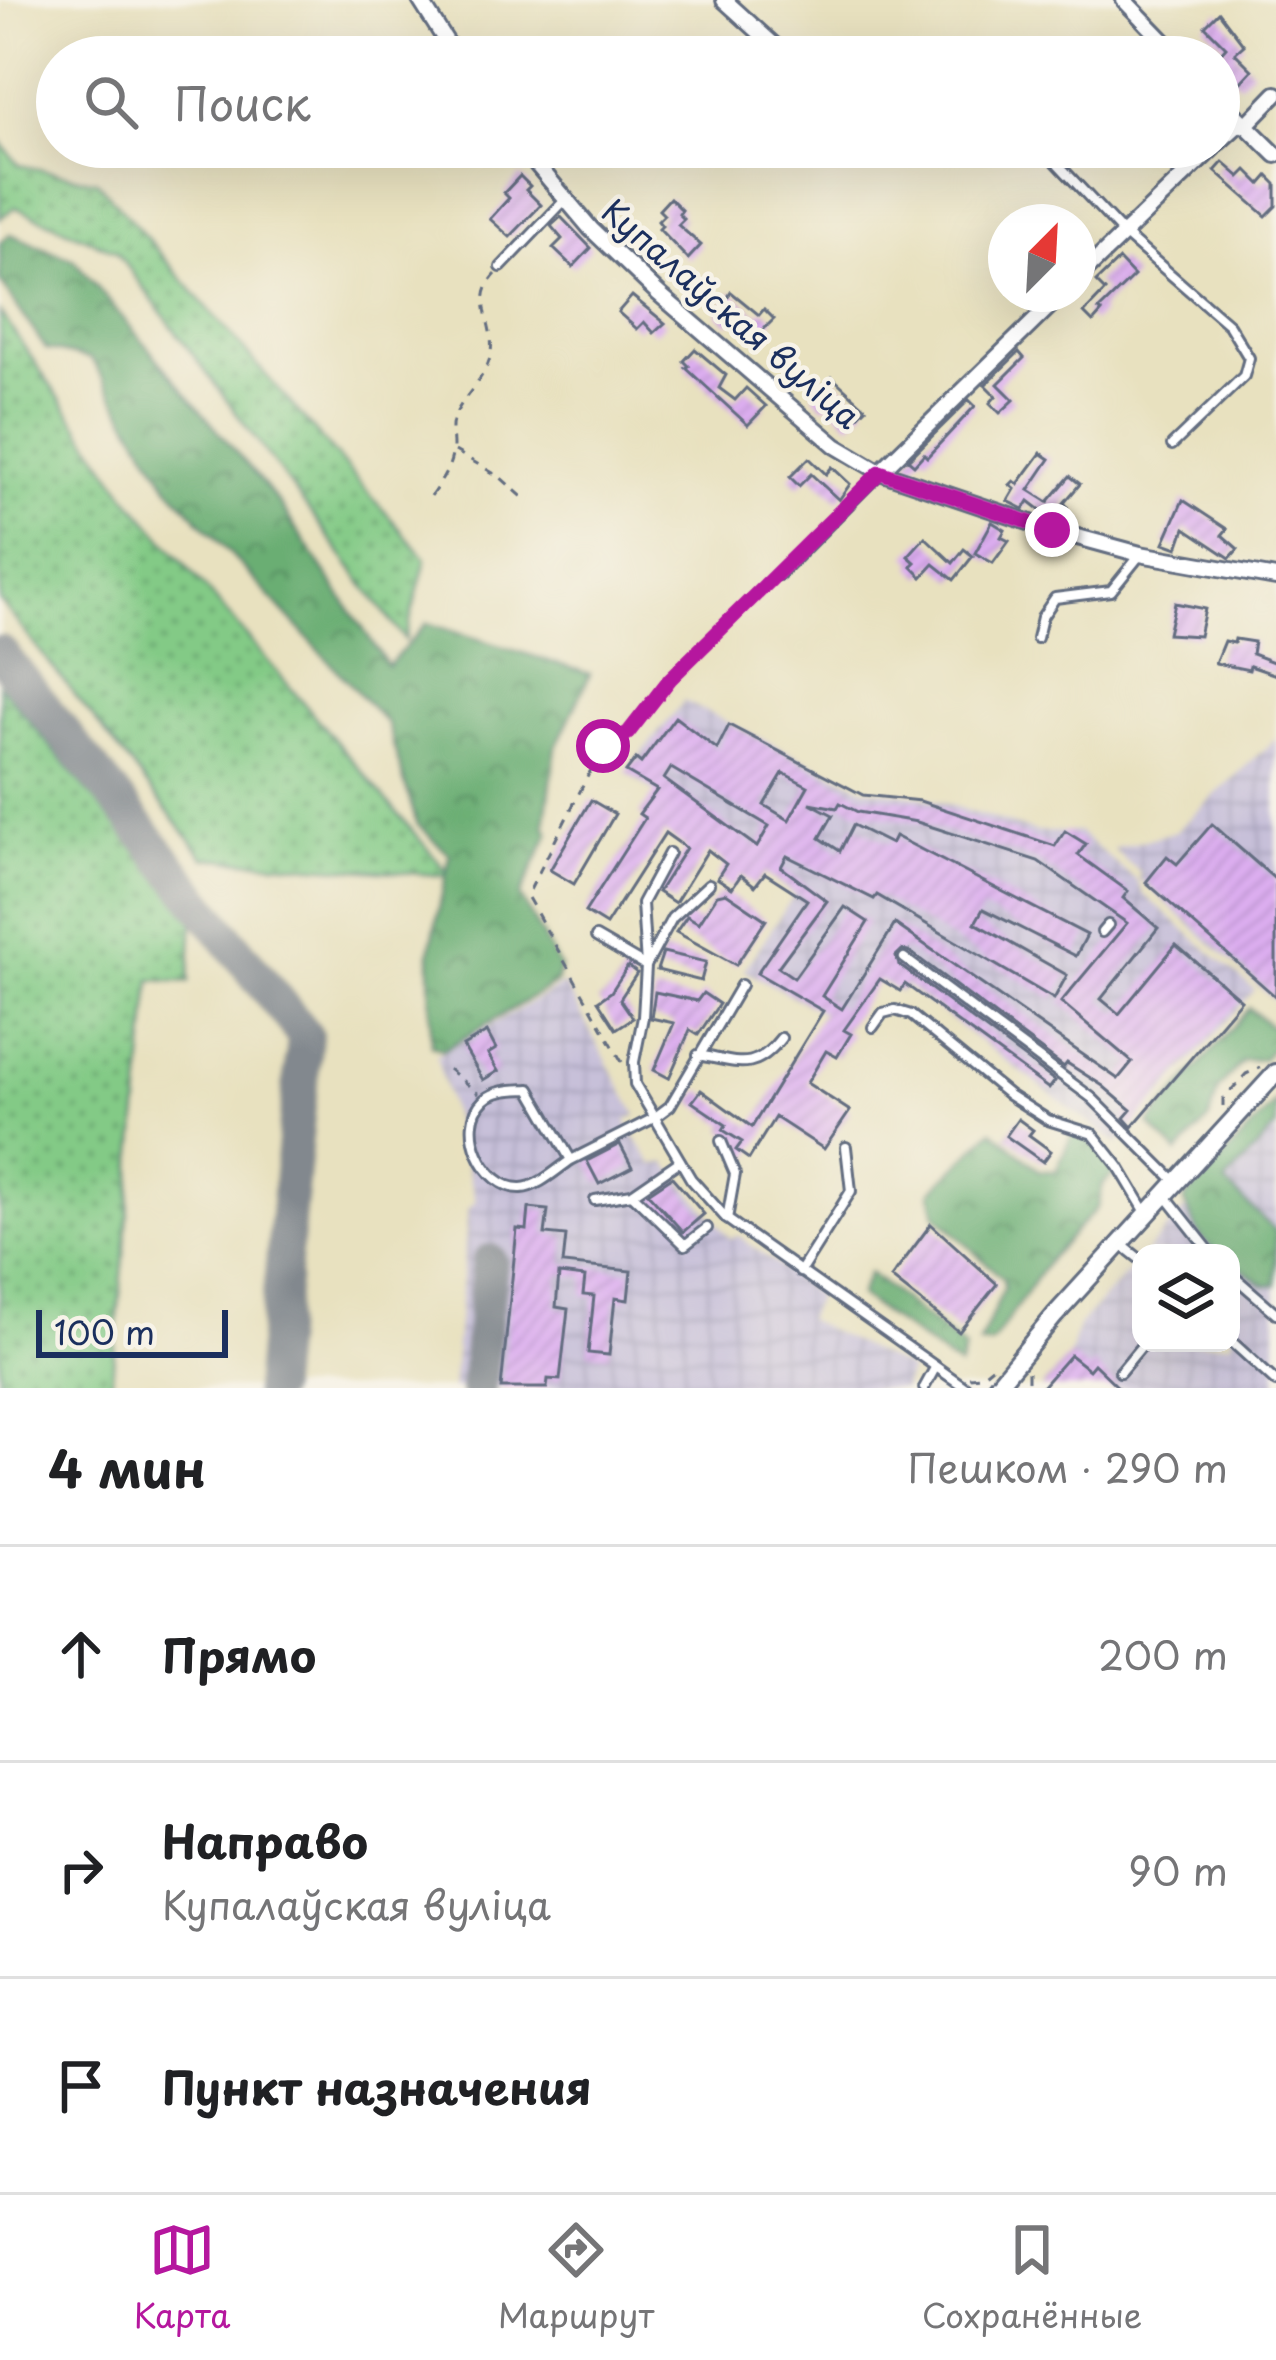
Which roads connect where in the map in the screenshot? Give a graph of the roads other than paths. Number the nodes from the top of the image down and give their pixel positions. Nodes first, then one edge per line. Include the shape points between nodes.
1 (420, 0) edge
2 (724, 0) edge
3 (1124, 0) edge
4 (443, 36) edge
5 (764, 36) edge
6 (1159, 36) edge
7 (1276, 94) edge
8 (1240, 121) edge
9 (1243, 124) junction
10 (1240, 126) edge
11 (1276, 155) edge
12 (539, 168) edge
13 (1062, 168) edge
14 (1192, 168) edge
15 (565, 200) junction
16 (1123, 233) junction
17 (1096, 260) edge
18 (501, 267) road end
19 (1044, 312) edge
20 (1172, 445) dead end
21 (880, 472) junction
22 (1140, 554) junction
23 (778, 575) road end
24 (1276, 578) edge
25 (1037, 638) dead end
26 (669, 853) dead end
27 (709, 884) dead end
28 (596, 937) dead end
29 (904, 958) dead end
30 (646, 966) junction
31 (741, 985) dead end
32 (872, 1027) dead end
33 (781, 1038) dead end
34 (698, 1055) junction
35 (1276, 1073) edge
36 (654, 1118) junction
37 (721, 1141) dead end
38 (847, 1147) dead end
39 (571, 1160) junction
40 (680, 1161) junction
41 (1170, 1189) junction
42 (632, 1195) junction
43 (595, 1200) dead end
44 (1147, 1214) junction
45 (727, 1219) junction
46 (707, 1228) dead end
47 (1121, 1244) junction
48 (1205, 1244) edge
49 (1132, 1252) edge
50 (800, 1272) junction
51 (1240, 1282) edge
52 (1276, 1313) edge
53 (1240, 1349) edge
54 (1137, 1352) edge
55 (935, 1368) junction
56 (1120, 1372) dead end
57 (1276, 1382) edge
58 (924, 1388) edge
59 (966, 1388) edge
60 (995, 1388) edge

1 - 4 street
2 - 5 street
3 - 6 street
7 - 9 street
8 - 9 street
9 - 10 street
9 - 11 street
12 - 15 street, Купалаўская вуліца
13 - 16 lane
14 - 16 street
15 - 18 lane
15 - 21 street, Купалаўская вуліца via 658,293 836,446
16 - 17 street
16 - 20 lane via 1229,325 1249,358 1244,376
19 - 21 street
21 - 22 street, Купалаўская вуліца
21 - 23 lane
22 - 24 street, Купалаўская вуліца
22 - 25 lane via 1111,591 1054,598
26 - 30 lane via 642,903
27 - 30 lane via 672,918
28 - 30 lane
29 - 41 lane via 1092,1098
30 - 36 lane via 635,1084
31 - 34 lane
32 - 44 lane via 884,1013 910,1015 1009,1095 1048,1120 1093,1134
33 - 34 lane via 758,1062
34 - 36 lane via 670,1106
35 - 41 street
36 - 39 lane
36 - 40 lane
37 - 45 lane via 735,1174
38 - 50 lane via 851,1191
39 - 39 lane via 534,1184 496,1180 475,1149 472,1127 485,1098 530,1089
40 - 42 lane
40 - 45 lane
41 - 44 street
41 - 48 lane
42 - 43 lane
42 - 46 lane via 685,1245
44 - 47 street
45 - 50 lane
47 - 49 lane
47 - 60 street
50 - 55 lane
51 - 52 lane
53 - 57 lane
54 - 56 lane
55 - 58 lane
55 - 59 lane

